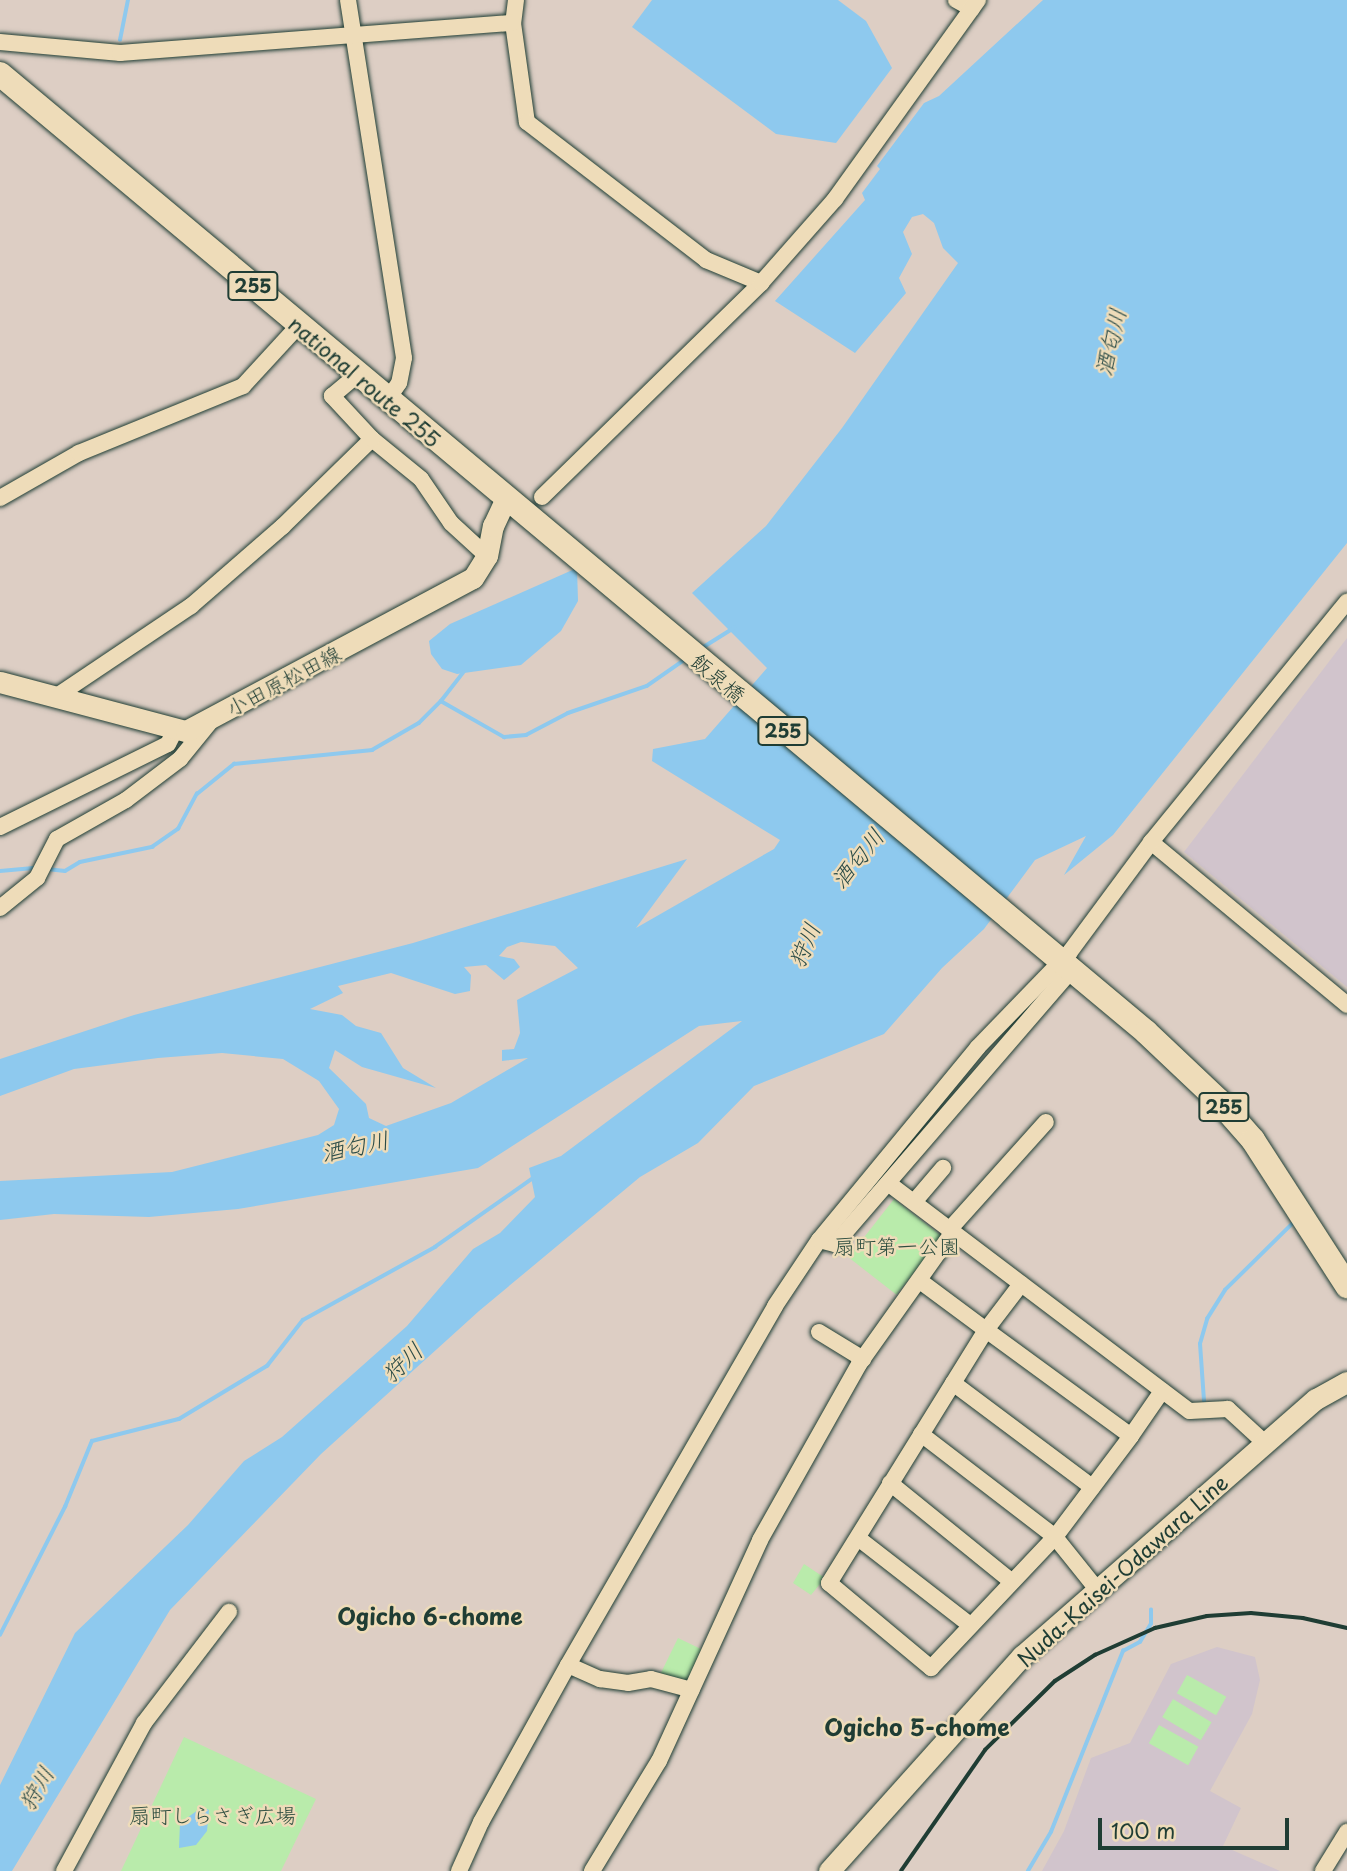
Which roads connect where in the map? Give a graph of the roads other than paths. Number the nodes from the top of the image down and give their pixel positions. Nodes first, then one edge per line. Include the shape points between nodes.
1 (348, 0) edge
2 (516, 0) edge
3 (956, 0) edge
4 (975, 5) edge
5 (513, 23) junction
6 (353, 35) junction
7 (0, 42) edge
8 (0, 74) edge
9 (761, 283) junction
10 (299, 325) junction
11 (358, 374) junction
12 (387, 400) junction
13 (372, 439) junction
14 (542, 497) dead end
15 (0, 498) edge
16 (506, 498) junction
17 (487, 556) junction
18 (1347, 602) edge
19 (0, 682) edge
20 (54, 698) junction
21 (215, 716) junction
22 (175, 730) junction
23 (0, 827) edge
24 (1152, 842) junction
25 (0, 908) edge
26 (1066, 967) junction
27 (1347, 1005) edge
28 (1046, 1122) dead end
29 (943, 1168) dead end
30 (888, 1183) junction
31 (914, 1202) junction
32 (951, 1232) junction
33 (819, 1240) junction
34 (920, 1281) junction
35 (1021, 1284) junction
36 (1347, 1286) edge
37 (986, 1330) junction
38 (819, 1332) dead end
39 (863, 1359) junction
40 (1347, 1382) edge
41 (953, 1383) junction
42 (1162, 1391) junction
43 (921, 1434) junction
44 (1131, 1436) junction
45 (1266, 1444) junction
46 (890, 1483) junction
47 (1092, 1487) junction
48 (1055, 1537) junction
49 (858, 1538) junction
50 (1011, 1581) junction
51 (1096, 1588) junction
52 (229, 1612) dead end
53 (969, 1624) junction
54 (568, 1665) junction
55 (692, 1690) junction
56 (1347, 1832) edge
57 (64, 1871) edge
58 (459, 1871) edge
59 (592, 1871) edge
60 (829, 1871) edge
61 (1323, 1871) edge

1 - 6 street
2 - 5 street
3 - 4 street
4 - 9 street via 835,200
5 - 6 street
5 - 9 street via 527,122 706,260
6 - 7 street via 120,52
6 - 12 street via 404,359 399,383
8 - 10 highway, national route 255 / 255
9 - 14 street
10 - 11 highway, national route 255 / 255
10 - 15 street via 243,386 79,453
11 - 12 highway, national route 255 / 255
11 - 13 street via 331,396
12 - 16 highway, national route 255 / 255
13 - 17 street via 421,479 451,523
13 - 20 street via 282,527 191,606
16 - 17 main road, 小田原松田線 via 493,526
16 - 26 highway, 飯泉橋 / 255
17 - 21 main road, 小田原松田線 via 473,578
18 - 24 street
19 - 20 main road
20 - 22 main road
21 - 22 main road, 小田原松田線 via 186,731
21 - 25 street via 180,759 126,800 57,839 40,870
22 - 23 street via 168,744
24 - 26 street
24 - 27 street
26 - 30 street
26 - 33 street via 978,1047
26 - 36 highway, 255 via 1217,1100 1253,1140
28 - 32 street
29 - 31 street
30 - 31 street
30 - 33 street via 835,1244
31 - 32 street
32 - 34 street
32 - 35 street
33 - 54 street via 775,1306
34 - 37 street
34 - 39 street
35 - 37 street
35 - 42 street
37 - 41 street
37 - 44 street
38 - 39 street
39 - 55 street via 760,1540
40 - 45 main road, Nuda-Kaisei-Odawara Line via 1316,1399
41 - 43 street
41 - 47 street
42 - 44 street
42 - 45 street via 1190,1411 1228,1409
43 - 46 street
43 - 48 street
44 - 47 street
45 - 51 main road, Nuda-Kaisei-Odawara Line
46 - 49 street
46 - 50 street
47 - 48 street
48 - 50 street
48 - 51 street
49 - 53 street
49 - 53 street via 829,1583 930,1668
50 - 53 street
51 - 60 main road, Nuda-Kaisei-Odawara Line via 1022,1657
52 - 57 street via 144,1723
54 - 55 street via 600,1679 628,1683 651,1679
54 - 58 street
55 - 59 street via 659,1761
56 - 61 street

